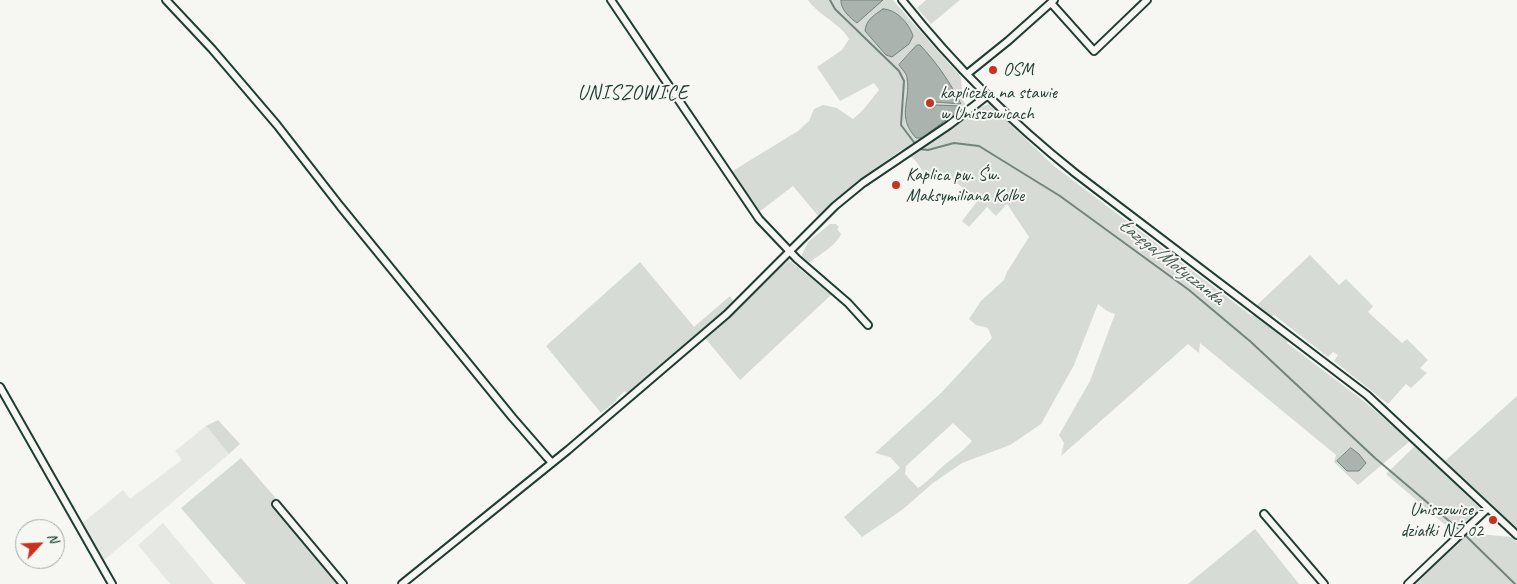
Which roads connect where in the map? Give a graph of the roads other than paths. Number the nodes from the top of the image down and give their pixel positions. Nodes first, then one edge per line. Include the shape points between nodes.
1 (166, 0) edge
2 (611, 0) edge
3 (902, 0) edge
4 (1147, 0) edge
5 (1053, 2) edge
6 (967, 74) junction
7 (988, 95) junction
8 (791, 251) junction
9 (868, 326) dead end
10 (0, 387) edge
11 (552, 463) junction
12 (276, 504) dead end
13 (1488, 508) junction
14 (1264, 514) dead end
15 (1517, 535) edge
16 (112, 584) edge
17 (343, 584) edge
18 (402, 584) edge
19 (1324, 584) edge
20 (1408, 584) edge

1 - 11 street via 277,125
2 - 8 street via 759,219
3 - 6 street
4 - 5 street via 1094,51
5 - 6 street
6 - 7 street
7 - 8 street via 856,189
7 - 13 street via 1064,164 1367,395
8 - 9 street via 848,303
8 - 11 street via 727,314
10 - 16 street
11 - 18 street
12 - 17 street
13 - 15 street
13 - 20 street
14 - 19 street

